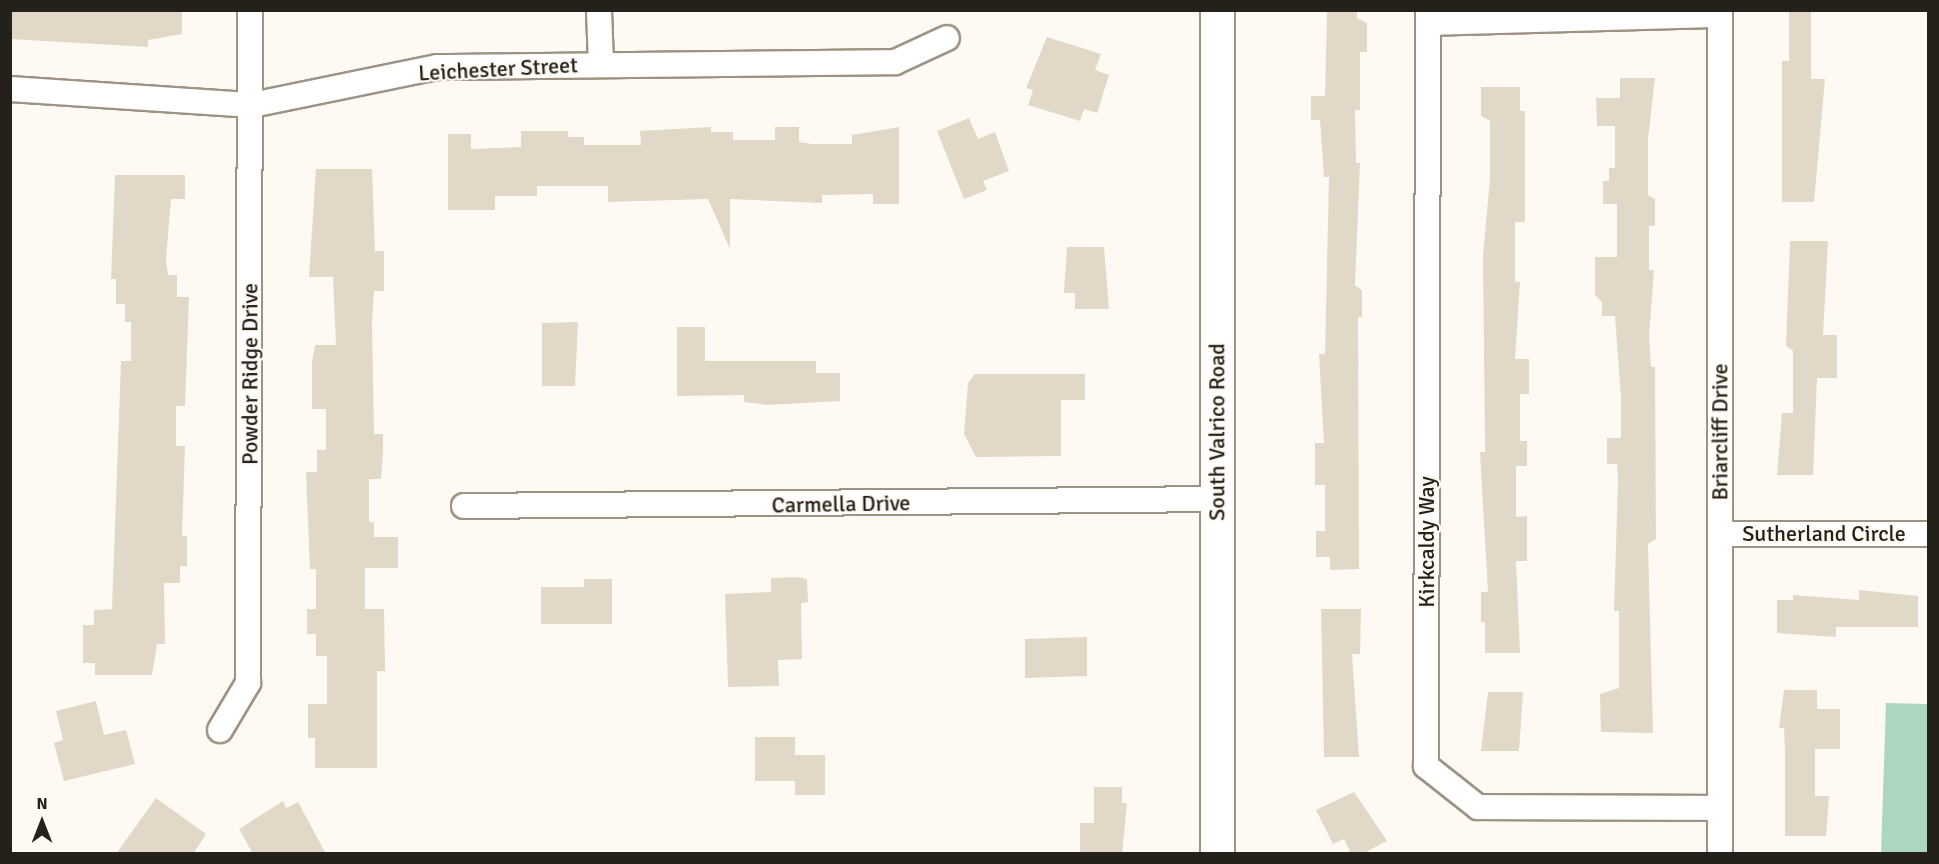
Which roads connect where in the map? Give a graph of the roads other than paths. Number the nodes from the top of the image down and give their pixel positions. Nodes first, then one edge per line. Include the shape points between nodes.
1 (250, 10) edge
2 (599, 10) edge
3 (1217, 10) edge
4 (1720, 13) edge
5 (1429, 17) edge
6 (947, 38) dead end
7 (601, 64) junction
8 (10, 89) edge
9 (252, 105) junction
10 (1217, 499) junction
11 (464, 506) dead end
12 (1720, 534) junction
13 (1929, 534) edge
14 (220, 730) dead end
15 (1719, 808) junction
16 (1217, 854) edge
17 (1720, 854) edge

1 - 9 street, Powder Ridge Drive
2 - 7 street
3 - 10 street, South Valrico Road
4 - 5 street
4 - 12 street, Briarcliff Drive
5 - 15 street, Kirkcaldy Way via 1426,766 1478,807
6 - 7 street, Leichester Street via 896,62
7 - 9 street, Leichester Street via 437,68
8 - 9 street, Leichester Street
9 - 14 street, Powder Ridge Drive via 248,683
10 - 11 street, Carmella Drive
10 - 16 street, South Valrico Road
12 - 13 street, Sutherland Circle
12 - 15 street, Briarcliff Drive
15 - 17 street, Briarcliff Drive

